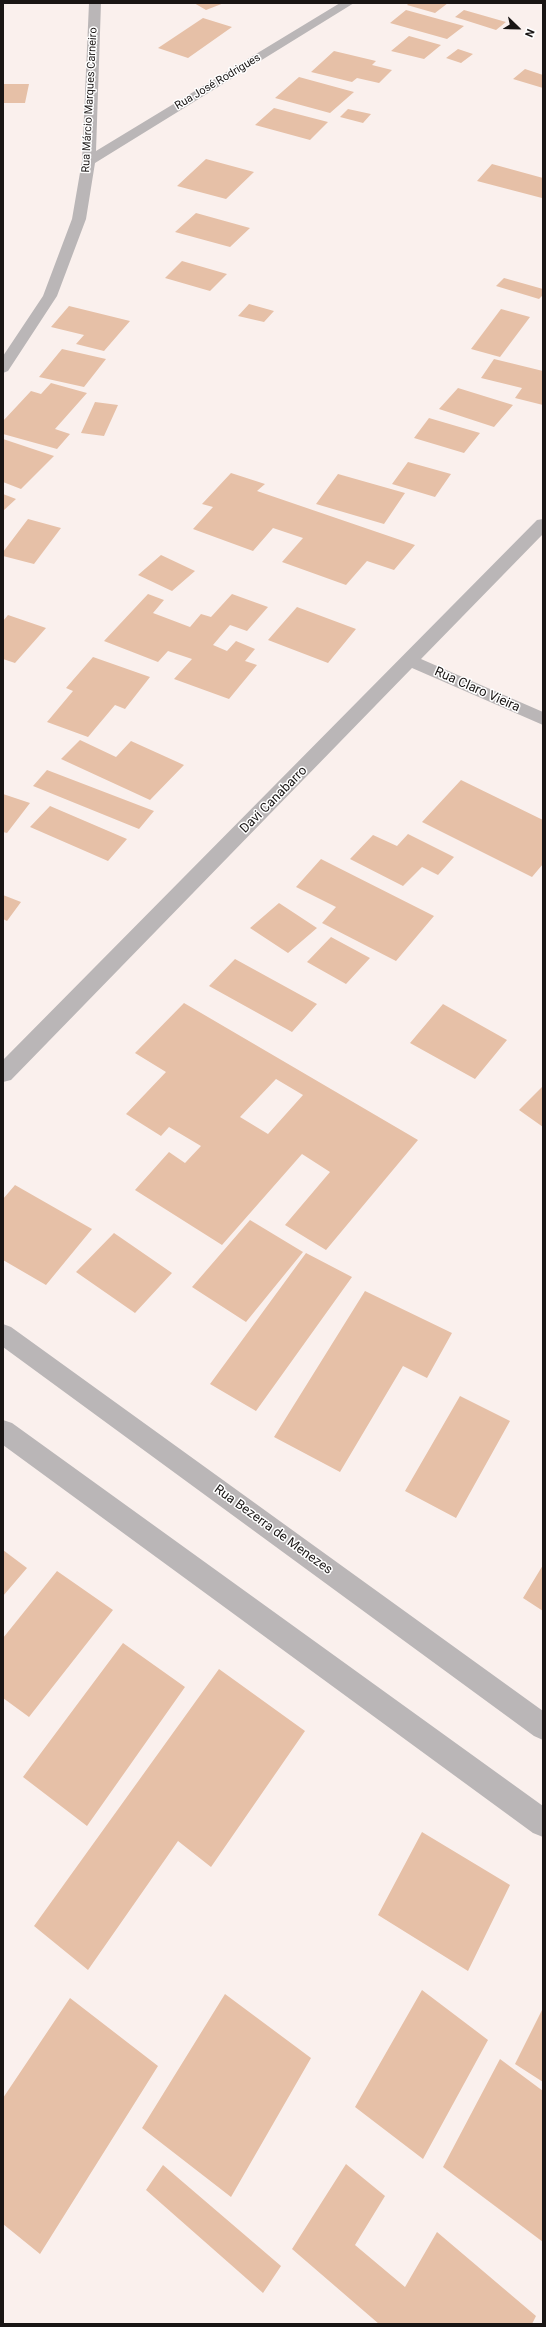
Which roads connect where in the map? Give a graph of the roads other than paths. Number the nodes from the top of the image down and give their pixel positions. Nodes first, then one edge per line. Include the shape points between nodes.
1 (95, 3) edge
2 (348, 3) edge
3 (89, 161) junction
4 (3, 368) edge
5 (543, 524) edge
6 (411, 661) junction
7 (543, 719) edge
8 (3, 1074) edge
9 (3, 1334) edge
10 (3, 1432) edge
11 (543, 1727) edge
12 (543, 1823) edge

1 - 3 street, Rua Márcio Marques Carneiro
2 - 3 street, Rua José Rodrigues
3 - 4 street, Rua Márcio Marques Carneiro via 79,219 50,296
5 - 6 street, Davi Canabarro
6 - 7 street, Rua Claro Vieira
6 - 8 street, Davi Canabarro
9 - 11 street, Rua Bezerra de Menezes
10 - 12 street

